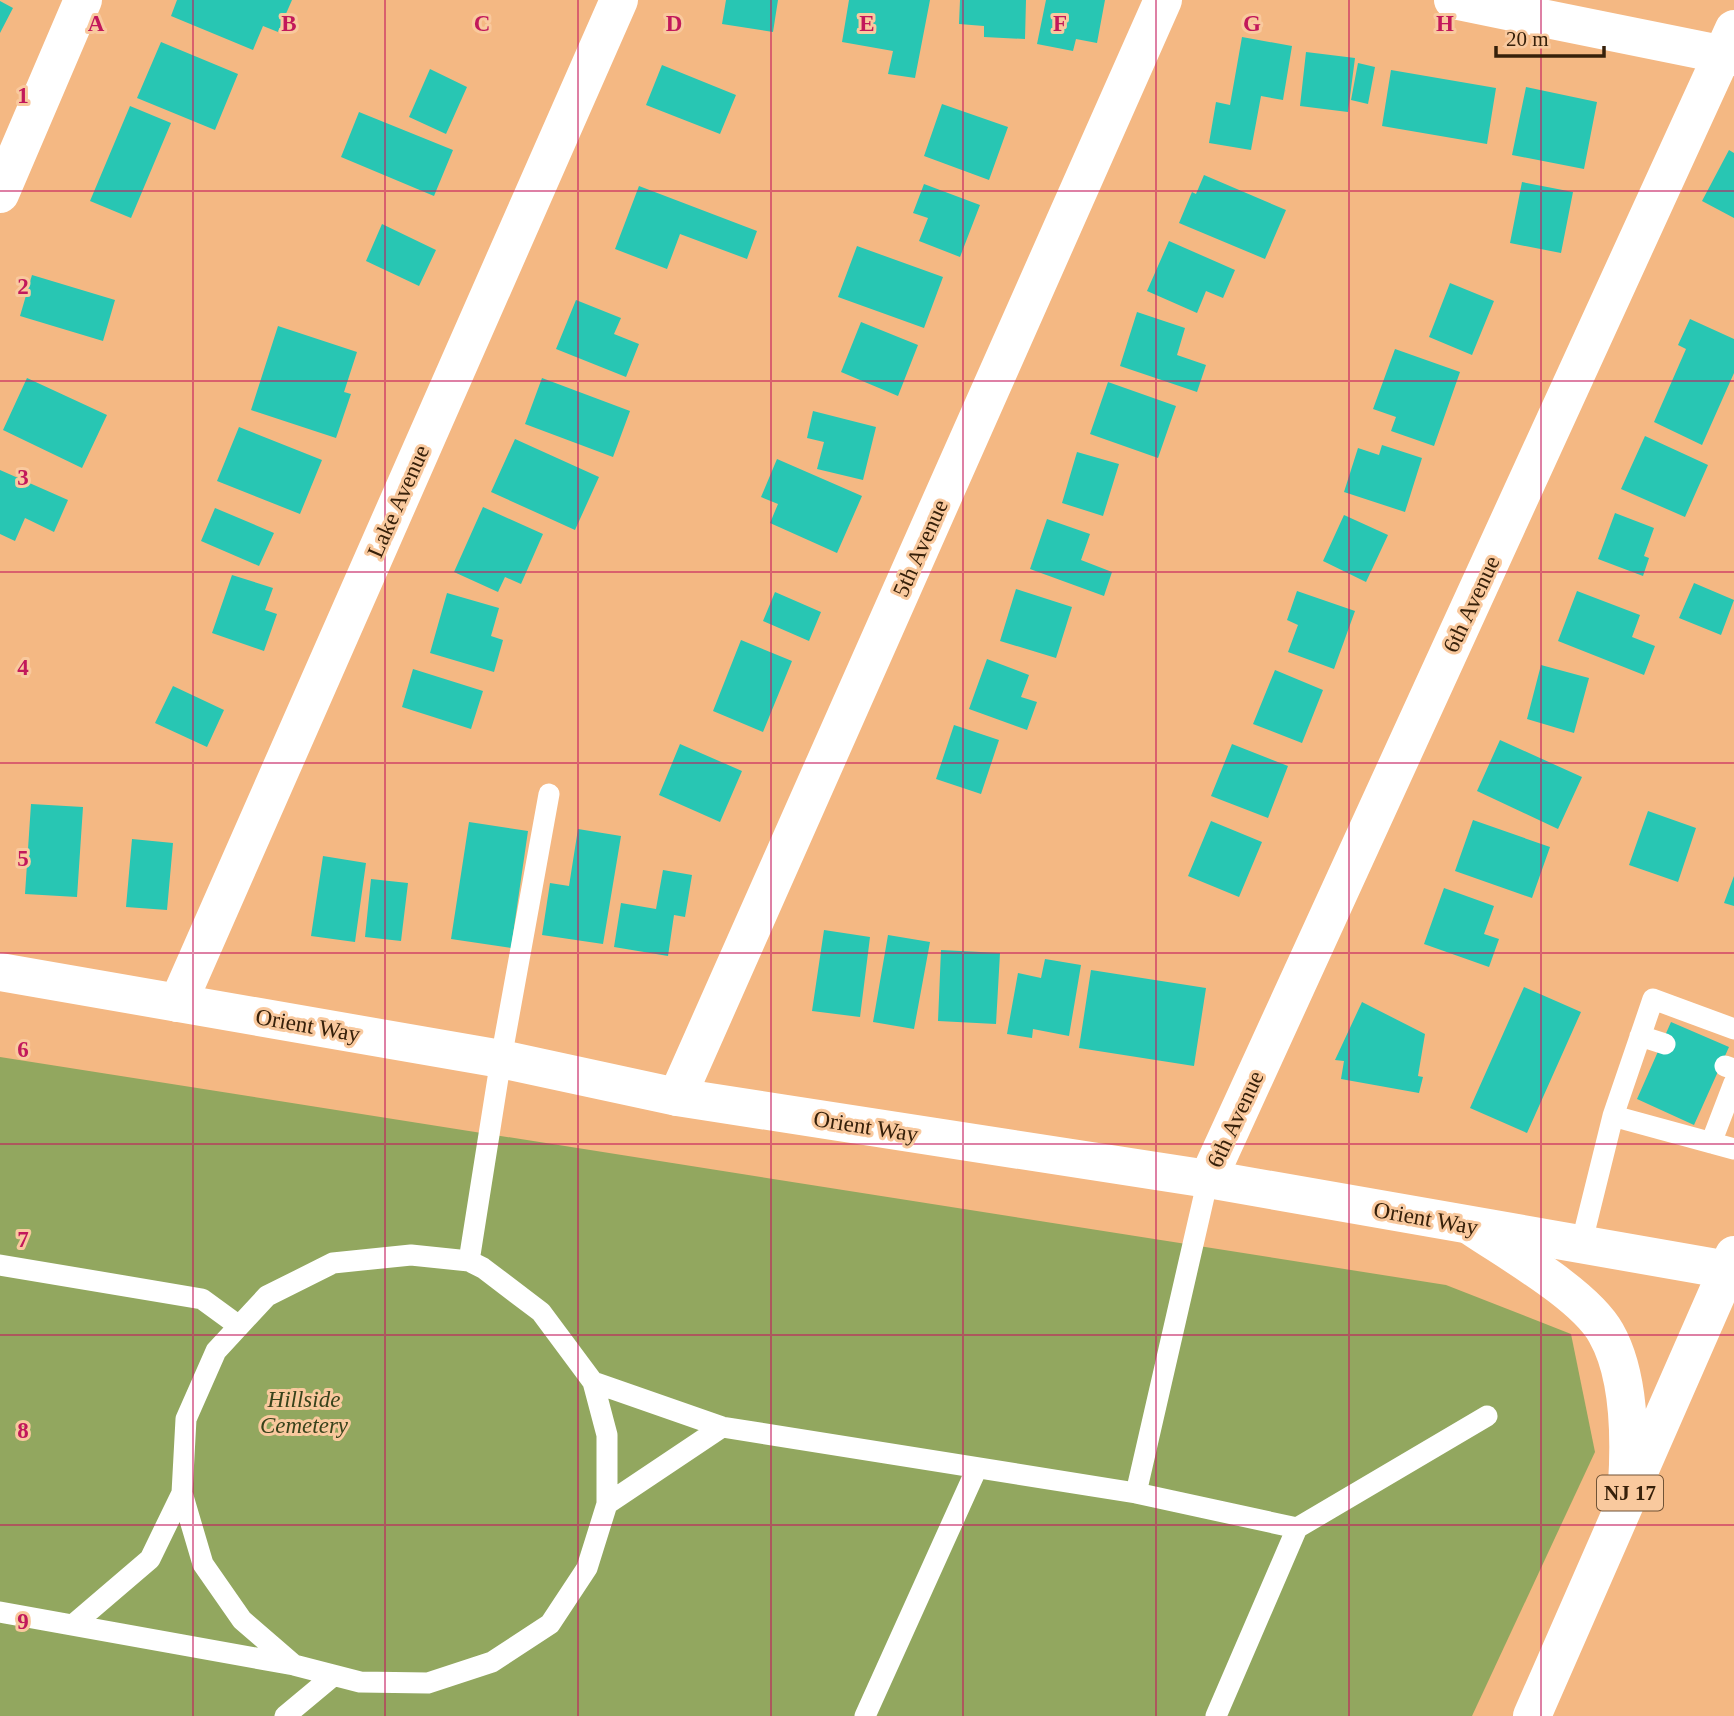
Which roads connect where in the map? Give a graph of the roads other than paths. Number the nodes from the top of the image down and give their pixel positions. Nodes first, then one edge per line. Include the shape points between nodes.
1 (83, 0) edge
2 (619, 0) edge
3 (1163, 0) edge
4 (1453, 0) edge
5 (1730, 47) edge
6 (0, 194) edge
7 (549, 794) dead end
8 (0, 972) edge
9 (178, 1003) junction
10 (1734, 1028) edge
11 (1640, 1036) junction
12 (1665, 1044) dead end
13 (501, 1059) junction
14 (1731, 1072) edge
15 (677, 1097) junction
16 (1613, 1116) junction
17 (1711, 1143) junction
18 (1734, 1149) edge
19 (1208, 1179) junction
20 (1472, 1227) junction
21 (1581, 1245) junction
22 (469, 1261) junction
23 (0, 1265) edge
24 (1732, 1265) edge
25 (239, 1326) junction
26 (593, 1382) junction
27 (1487, 1416) dead end
28 (722, 1427) junction
29 (977, 1468) junction
30 (182, 1493) junction
31 (1136, 1493) junction
32 (607, 1504) junction
33 (1625, 1504) junction
34 (1297, 1528) junction
35 (0, 1612) edge
36 (74, 1624) junction
37 (294, 1665) junction
38 (333, 1676) junction
39 (285, 1716) edge
40 (865, 1716) edge
41 (1216, 1716) edge
42 (1532, 1716) edge

1 - 6 street
2 - 9 street, Lake Avenue
3 - 15 street, 5th Avenue
4 - 5 street
5 - 19 street, 6th Avenue
7 - 13 lane
8 - 9 street, Orient Way
9 - 13 street, Orient Way
10 - 11 lane via 1653,999
11 - 12 lane
11 - 16 lane via 1633,1086
13 - 15 street, Orient Way
13 - 22 lane
14 - 17 lane via 1715,1109
15 - 19 street, Orient Way
16 - 17 lane
16 - 21 lane
17 - 18 lane
19 - 20 street, Orient Way
19 - 31 lane
20 - 21 street, Orient Way
20 - 33 street via 1578,1302 1606,1332 1618,1365 1626,1416
21 - 24 street, Orient Way
22 - 25 lane via 411,1255 333,1263 267,1296
22 - 26 lane via 541,1312
23 - 25 lane via 202,1299
24 - 33 street, NJ 17
25 - 30 lane via 216,1351 186,1419
26 - 28 lane
26 - 32 lane via 607,1436
27 - 34 lane
28 - 29 lane
28 - 32 lane
29 - 31 lane
29 - 40 lane
30 - 36 lane via 150,1559
30 - 37 lane via 203,1564 242,1620
31 - 34 lane
32 - 38 lane via 587,1568 550,1624 492,1662 428,1683 360,1682
33 - 42 street, NJ 17
34 - 41 lane
35 - 36 lane
36 - 37 lane
37 - 38 lane
38 - 39 lane

